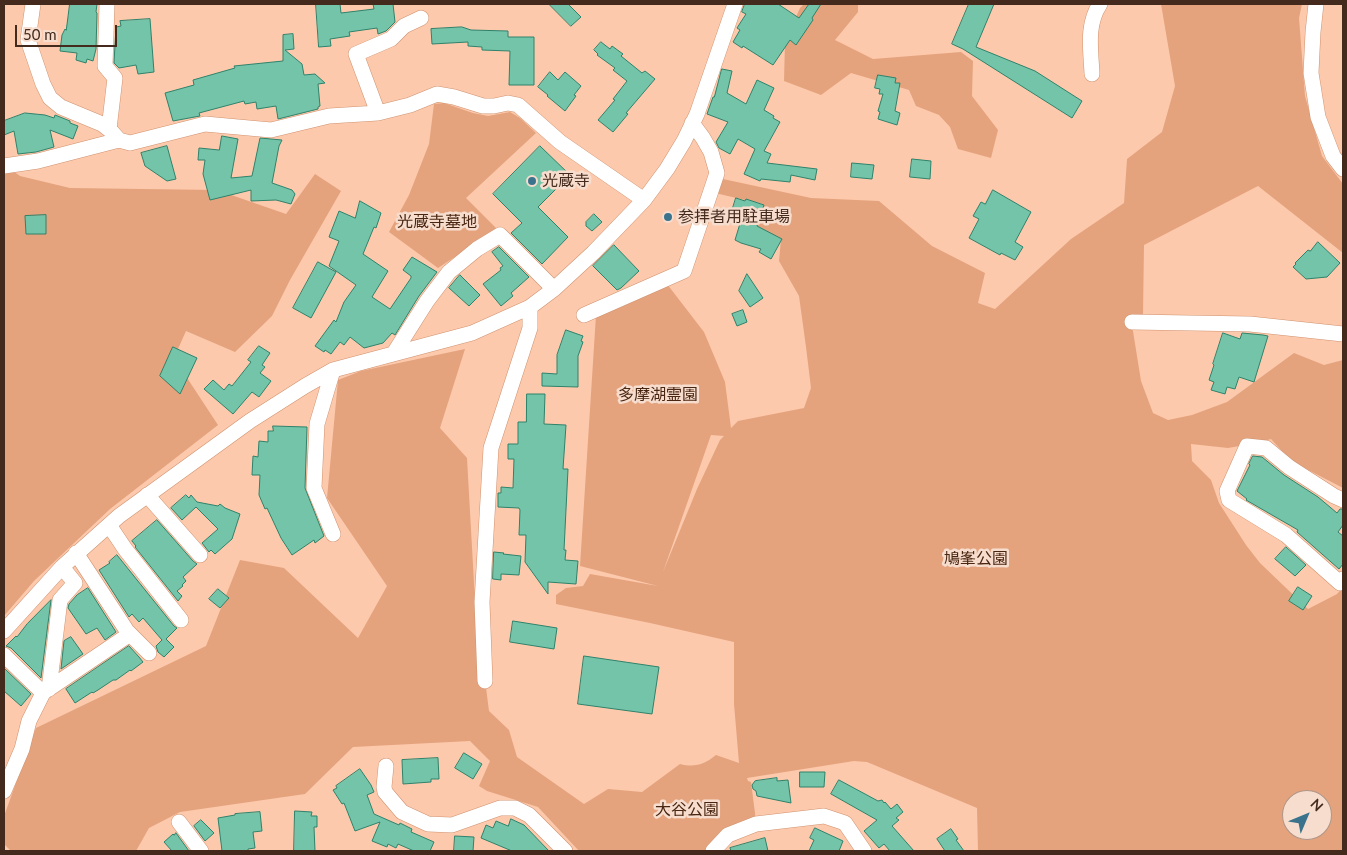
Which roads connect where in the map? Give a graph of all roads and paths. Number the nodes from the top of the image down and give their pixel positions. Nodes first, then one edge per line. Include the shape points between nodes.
1 (33, 4) edge
2 (107, 4) edge
3 (735, 4) edge
4 (1100, 4) edge
5 (1316, 4) edge
6 (421, 18) dead end
7 (1092, 74) dead end
8 (378, 113) junction
9 (692, 123) junction
10 (114, 135) junction
11 (4, 166) edge
12 (1343, 169) edge
13 (644, 200) junction
14 (554, 288) junction
15 (530, 307) junction
16 (584, 315) dead end
17 (1132, 322) dead end
18 (1343, 334) edge
19 (394, 353) junction
20 (333, 370) junction
21 (147, 495) junction
22 (1343, 500) edge
23 (108, 525) junction
24 (333, 534) dead end
25 (76, 553) junction
26 (200, 555) dead end
27 (62, 567) junction
28 (1343, 579) edge
29 (181, 620) dead end
30 (4, 631) edge
31 (130, 634) junction
32 (149, 653) dead end
33 (4, 655) edge
34 (485, 681) dead end
35 (46, 691) junction
36 (386, 766) dead end
37 (4, 791) edge
38 (179, 822) dead end
39 (201, 851) edge
40 (565, 851) edge
41 (713, 851) edge
42 (864, 851) edge

1 - 10 street via 28,40 42,84 50,98 61,107 102,124
2 - 10 street via 104,66 115,78
3 - 9 street
4 - 7 street via 1094,12 1090,36
5 - 12 street via 1311,73 1318,117 1333,156
6 - 8 street via 404,26 392,39 356,54
8 - 10 street via 329,116 271,130 205,124 130,143
8 - 13 street via 437,94 483,106 518,105 560,142
9 - 13 street via 667,170
9 - 16 street via 703,138 717,173 684,271
10 - 11 street via 38,161
13 - 14 street
14 - 15 street
14 - 19 street via 500,236 477,249 449,272
15 - 19 street via 472,333
15 - 34 street via 530,328 491,448 482,602
17 - 18 street via 1250,324
19 - 20 street
20 - 21 street via 257,416
20 - 24 street via 317,424 314,488
21 - 23 street
21 - 26 street
22 - 28 street via 1297,472 1266,448 1246,446 1227,491 1229,500 1286,535 1340,583
23 - 25 street
23 - 29 street
25 - 27 street
25 - 31 street
27 - 30 street
27 - 35 street via 75,583 60,600
31 - 32 street
31 - 35 street
33 - 35 street
35 - 37 street via 29,721 22,749
36 - 40 street via 385,792 402,812 428,824 452,826 500,808 515,808 530,814
38 - 39 street
41 - 42 street via 728,835 756,824 824,816 845,823

